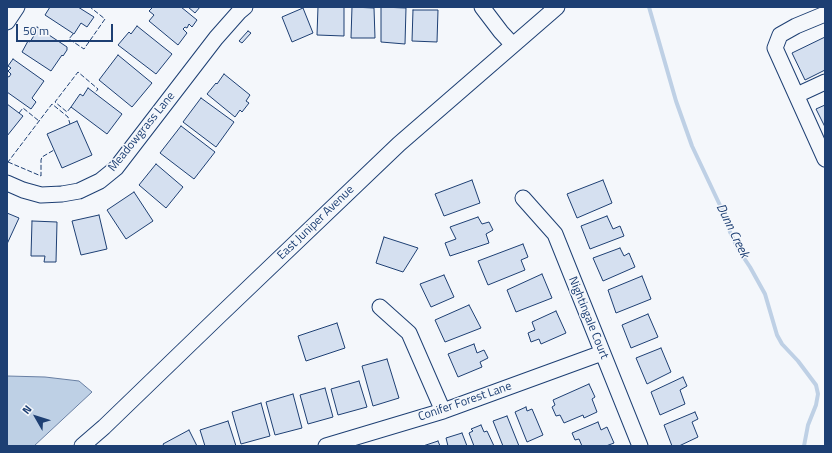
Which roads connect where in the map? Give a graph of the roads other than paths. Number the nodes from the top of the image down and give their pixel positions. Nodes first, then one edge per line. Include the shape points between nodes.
1 (17, 7) edge
2 (245, 7) edge
3 (482, 7) edge
4 (556, 7) edge
5 (825, 14) edge
6 (7, 22) edge
7 (512, 45) junction
8 (825, 82) edge
9 (797, 95) junction
10 (824, 154) edge
11 (7, 184) edge
12 (523, 198) dead end
13 (380, 307) dead end
14 (602, 353) junction
15 (443, 411) junction
16 (82, 446) edge
17 (326, 446) edge
18 (640, 446) edge

1 - 6 street
2 - 11 street, Meadowgrass Lane via 216,38 116,168 100,181 79,191 40,195
3 - 7 street
4 - 7 street, East Juniper Avenue
5 - 9 street via 780,34 775,48
7 - 16 street, East Juniper Avenue via 399,144 104,428
8 - 9 street
9 - 10 street
12 - 14 street, Nightingale Court via 555,234
13 - 15 street via 409,333
14 - 15 street, Conifer Forest Lane
14 - 18 street, Nightingale Court
15 - 17 street, Conifer Forest Lane

